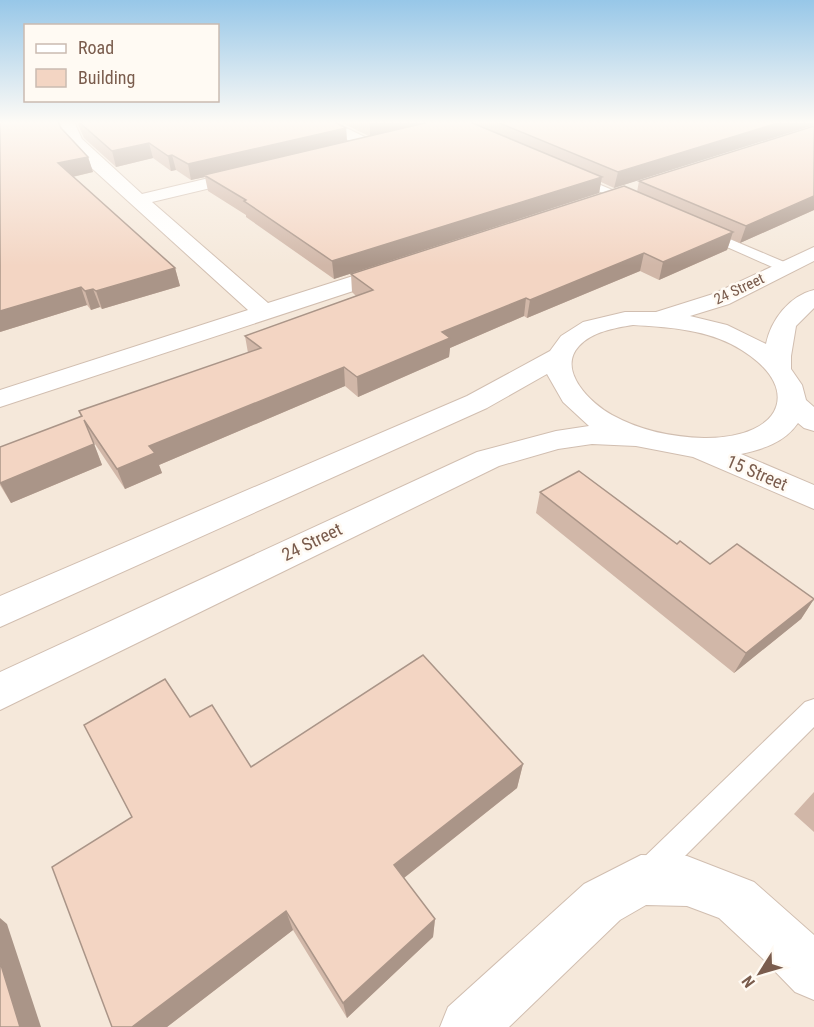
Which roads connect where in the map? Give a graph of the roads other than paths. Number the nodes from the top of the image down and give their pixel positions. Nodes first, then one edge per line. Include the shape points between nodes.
1 (106, 170) edge
2 (264, 170) edge
3 (567, 174) edge
4 (651, 185) edge
5 (619, 196) junction
6 (139, 200) junction
7 (641, 205) edge
8 (586, 207) edge
9 (696, 229) edge
10 (814, 253) edge
11 (408, 265) edge
12 (784, 267) junction
13 (814, 297) edge
14 (264, 312) junction
15 (661, 318) junction
16 (560, 356) junction
17 (779, 368) junction
18 (0, 399) edge
19 (803, 413) edge
20 (637, 437) junction
21 (699, 448) junction
22 (814, 498) edge
23 (10, 603) edge
24 (0, 692) edge
25 (814, 710) edge
26 (641, 880) junction
27 (814, 973) edge
28 (468, 1027) edge

1 - 6 street
2 - 6 street
3 - 5 lane
4 - 5 street
5 - 7 lane
5 - 8 street
6 - 14 street
9 - 12 lane
10 - 12 street, 24 Street
11 - 14 street
12 - 15 street, 24 Street via 721,299
13 - 17 street via 785,323 778,348
14 - 18 street
15 - 16 street via 607,322 569,341
15 - 17 street via 689,322 741,340
16 - 20 street via 560,377 573,399 600,420
16 - 23 street via 477,402
17 - 19 street
19 - 21 street via 765,437 735,446
20 - 21 street
20 - 24 street, 24 Street via 592,435 556,440 488,459
21 - 22 street, 15 Street
25 - 26 lane
26 - 27 street via 687,880 736,900
26 - 28 street via 602,902

